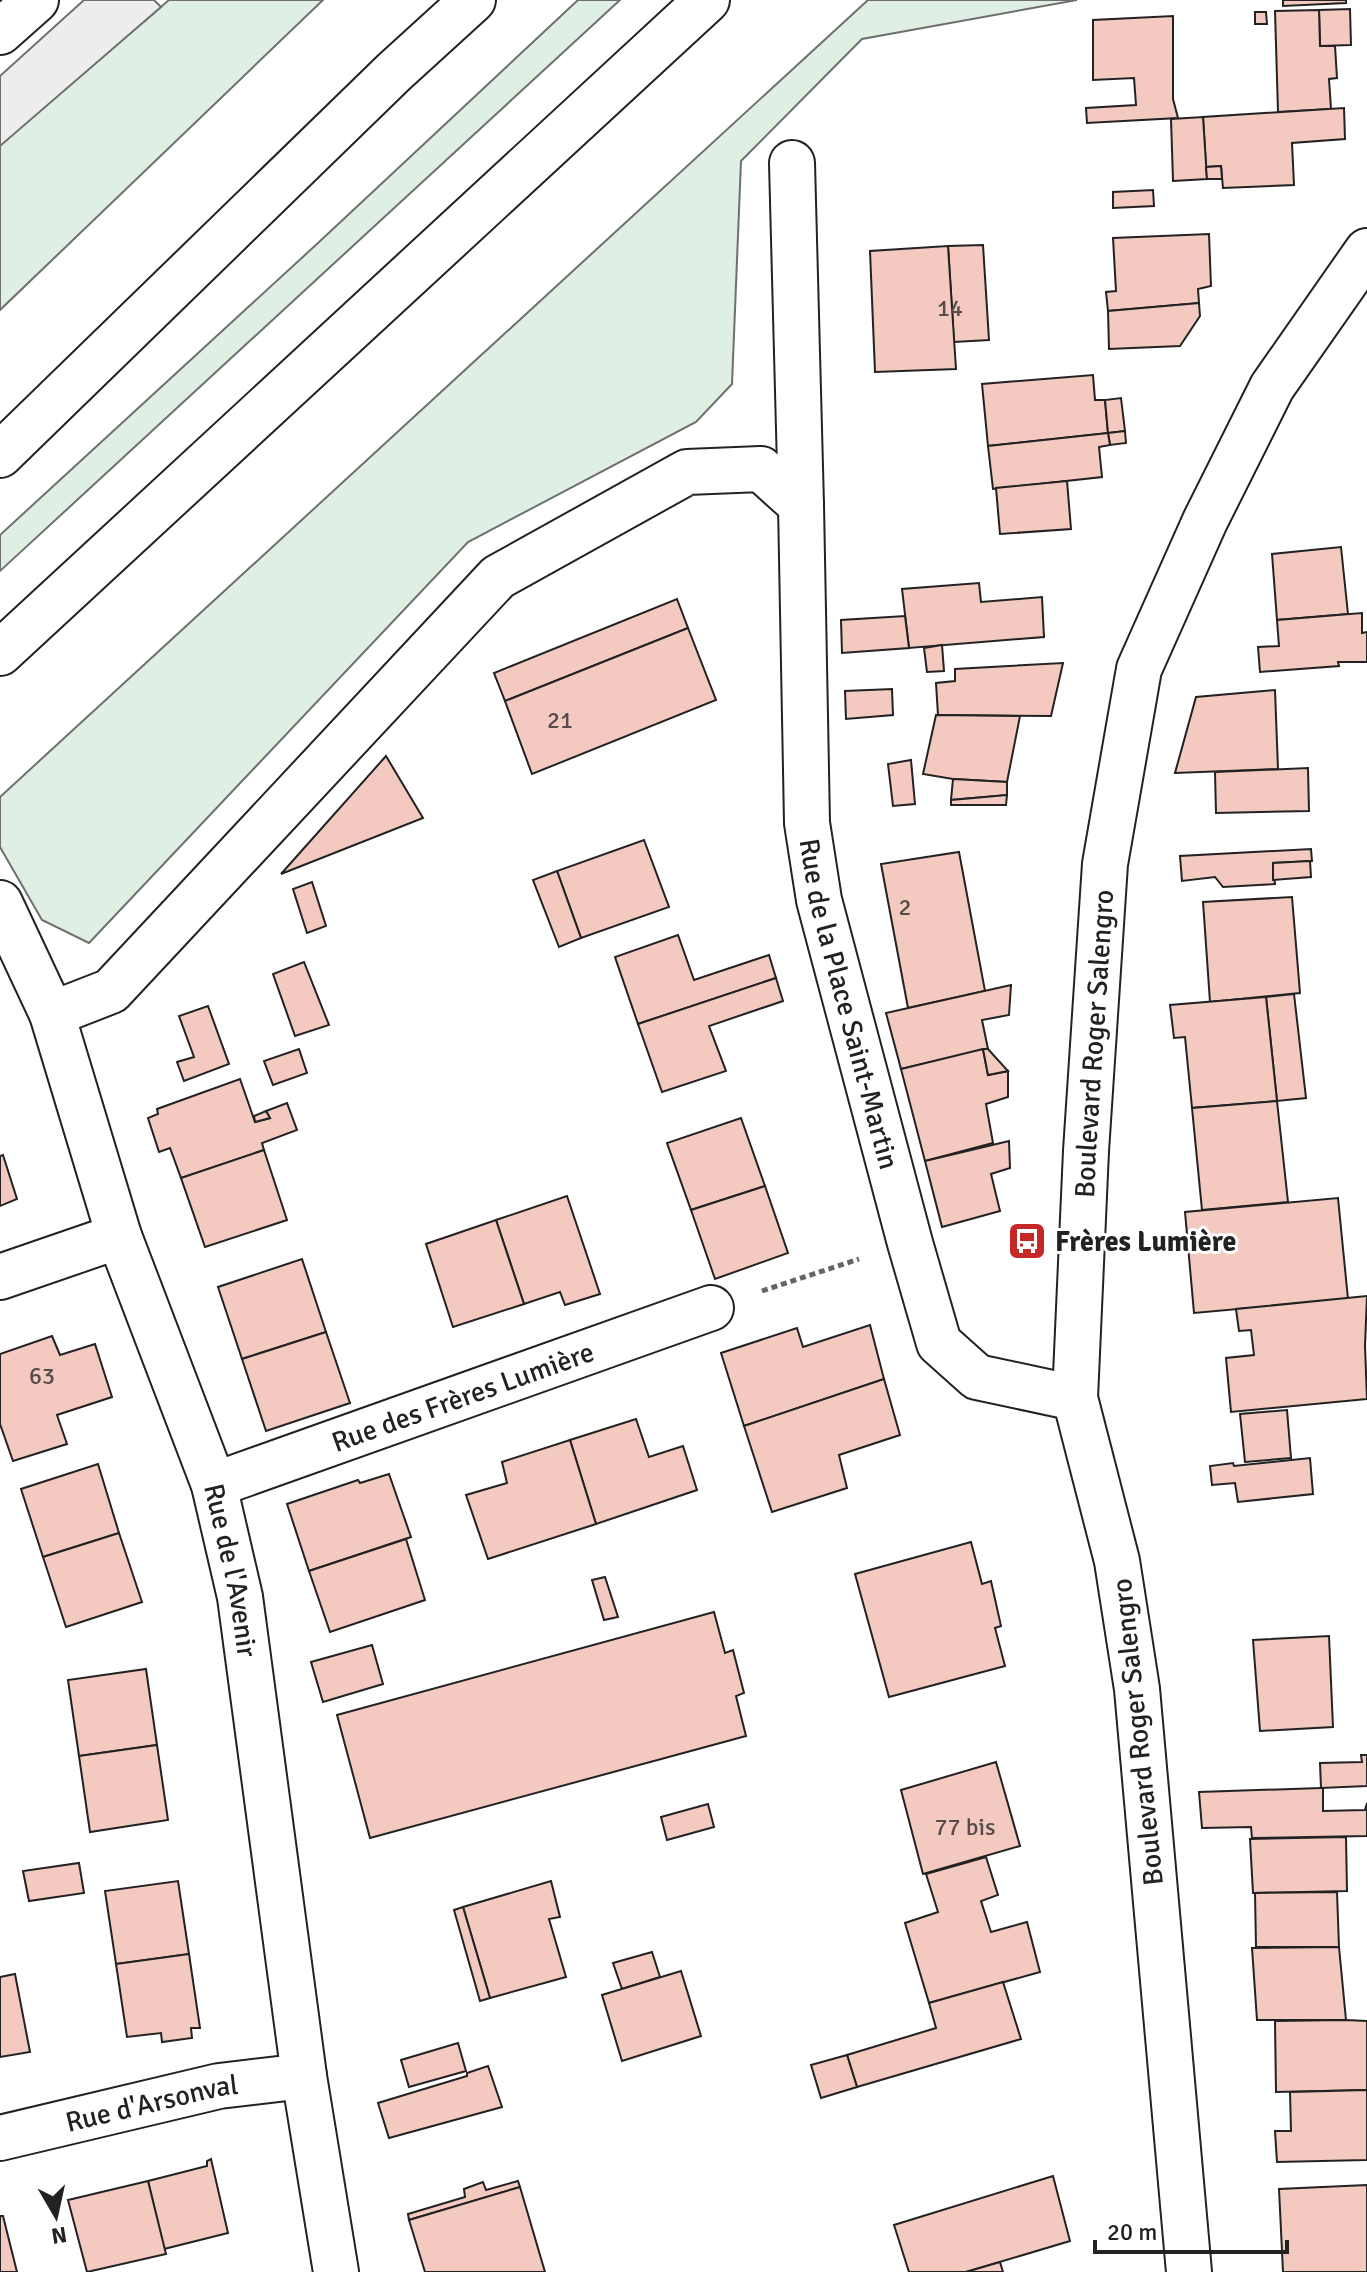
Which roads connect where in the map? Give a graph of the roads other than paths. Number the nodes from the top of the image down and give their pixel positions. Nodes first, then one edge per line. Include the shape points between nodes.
1 (36, 0) edge
2 (473, 0) edge
3 (707, 0) edge
4 (0, 32) edge
5 (792, 163) dead end
6 (1367, 251) edge
7 (0, 455) edge
8 (801, 505) junction
9 (0, 653) edge
10 (0, 903) edge
11 (52, 1014) junction
12 (119, 1236) junction
13 (0, 1277) edge
14 (711, 1308) road end
15 (1075, 1398) junction
16 (214, 1485) junction
17 (304, 2076) junction
18 (0, 2138) edge
19 (336, 2272) edge
20 (1189, 2272) edge

1 - 4 main road
2 - 7 main road
3 - 9 main road
5 - 8 main road, Rue de la Place Saint-Martin
6 - 15 main road, Boulevard Roger Salengro via 1272,387 1139,669 1105,864
8 - 11 main road via 761,469 687,472 498,577 111,991
8 - 15 main road, Rue de la Place Saint-Martin via 807,823 819,900 939,1343 977,1377
10 - 11 main road, Rue de l'Avenir
11 - 12 main road, Rue de l'Avenir
12 - 13 main road
12 - 16 main road, Rue de l'Avenir
14 - 16 main road, Rue des Frères Lumière
15 - 20 main road, Boulevard Roger Salengro via 1117,1561 1137,1689
16 - 17 main road, Rue de l'Avenir via 240,1597
17 - 18 main road, Rue d'Arsonval via 219,2086
17 - 19 main road, Rue de l'Avenir

